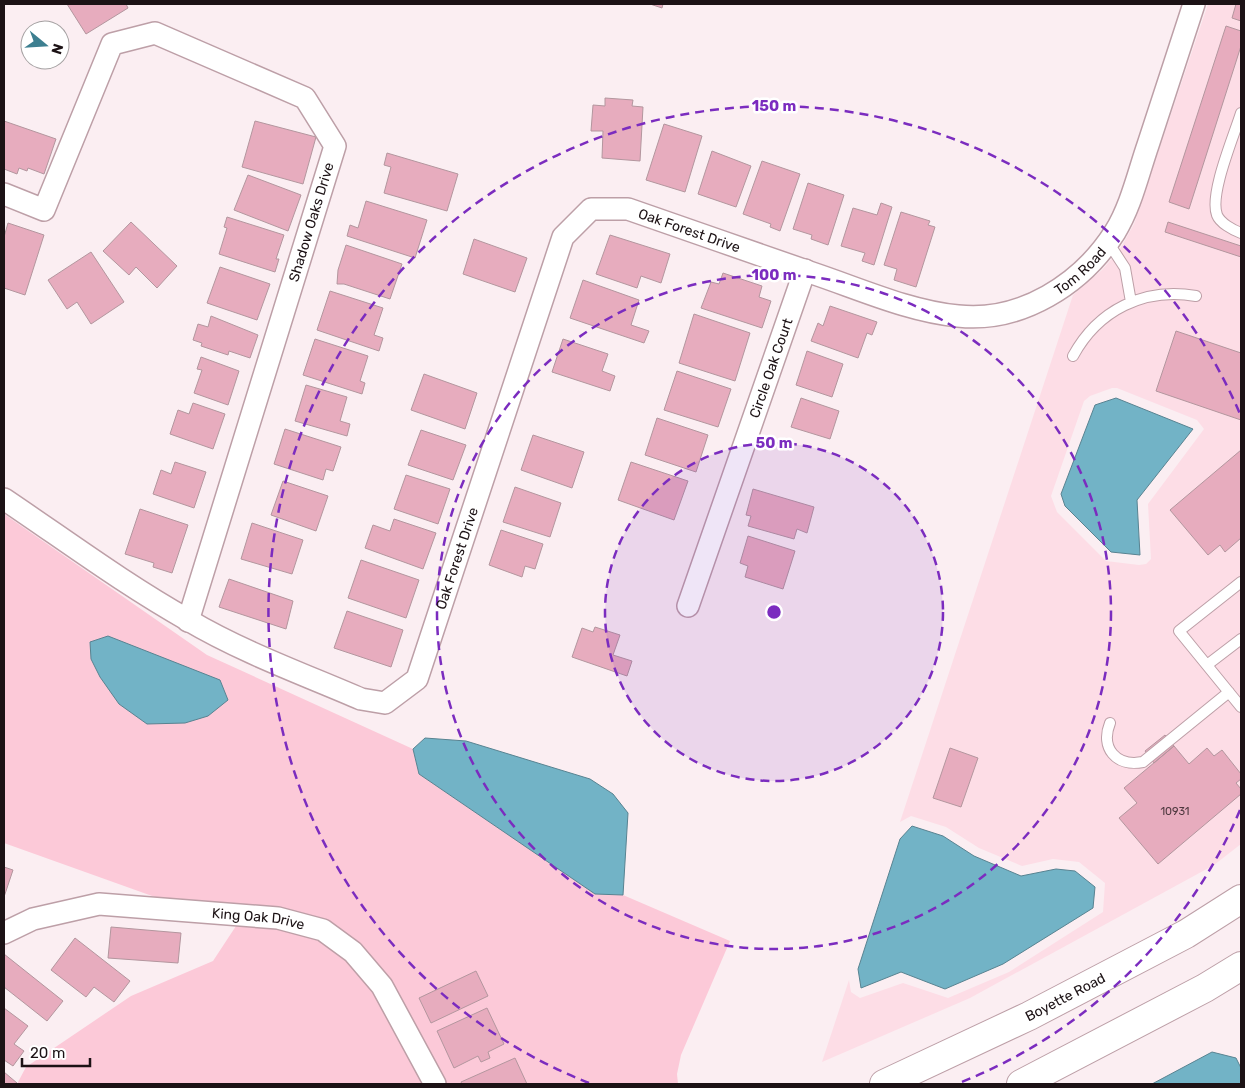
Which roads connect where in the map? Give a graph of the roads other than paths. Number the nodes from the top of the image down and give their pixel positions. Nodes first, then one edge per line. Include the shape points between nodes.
1 (1194, 4) edge
2 (1241, 113) edge
3 (4, 194) edge
4 (1241, 233) edge
5 (1108, 242) junction
6 (805, 270) junction
7 (1196, 296) dead end
8 (1131, 302) junction
9 (1073, 356) dead end
10 (4, 499) edge
11 (1241, 582) edge
12 (688, 606) dead end
13 (188, 621) junction
14 (1241, 639) edge
15 (1206, 665) junction
16 (1229, 692) junction
17 (1241, 707) edge
18 (1110, 723) dead end
19 (1241, 899) edge
20 (4, 933) edge
21 (1241, 966) edge
22 (435, 1084) edge
23 (884, 1084) edge
24 (1021, 1084) edge

1 - 5 street, Tom Road via 1128,205
2 - 4 lane via 1214,198 1217,216
3 - 13 street, Shadow Oaks Drive via 44,210 112,44 155,33 305,98 335,146
5 - 6 street, Tom Road via 1076,276 1046,298 987,316 958,316 915,308
5 - 8 lane via 1125,268
6 - 12 street, Circle Oak Court
6 - 13 street, Oak Forest Drive via 628,209 591,209 563,237 417,679 385,703 361,699
7 - 8 lane via 1154,294
8 - 9 lane via 1112,312 1091,331
10 - 13 street, Oak Forest Drive via 117,577
11 - 15 lane via 1179,631
14 - 15 lane
15 - 16 lane
16 - 17 lane
16 - 18 lane via 1143,762 1124,761 1111,752 1106,739
19 - 23 main road, Boyette Road via 1186,934 1029,1016
20 - 22 street, King Oak Drive via 33,919 99,904 278,918 323,930 353,952 382,986
21 - 24 main road

